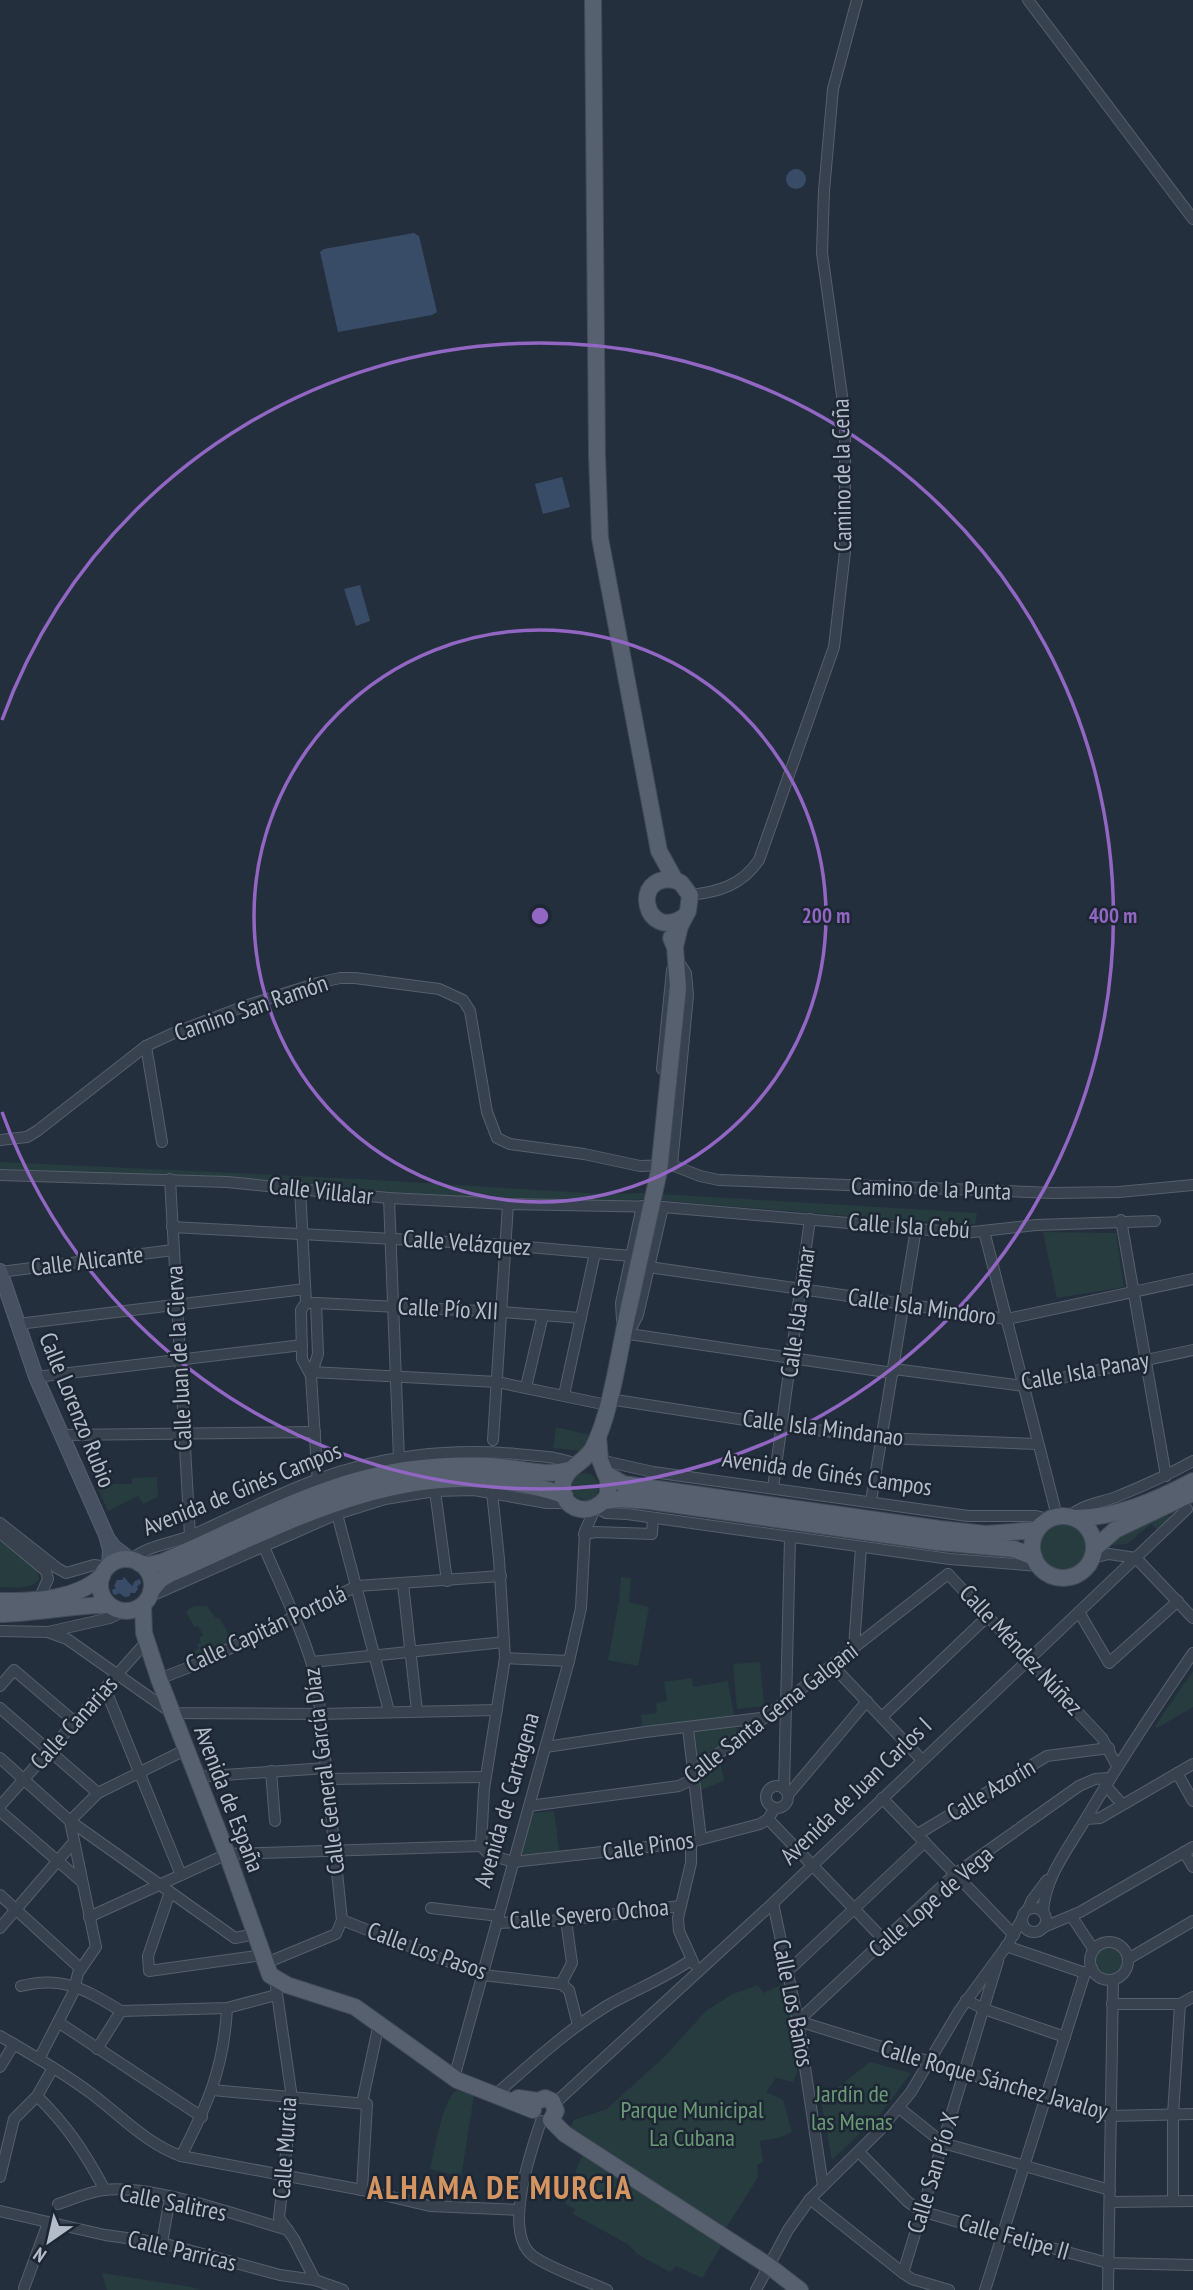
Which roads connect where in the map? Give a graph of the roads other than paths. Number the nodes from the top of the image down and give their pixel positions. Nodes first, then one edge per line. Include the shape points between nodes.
1 (593, 0) edge
2 (857, 0) edge
3 (1028, 0) edge
4 (1193, 219) edge
5 (659, 851) junction
6 (675, 880) junction
7 (656, 883) junction
8 (690, 895) junction
9 (684, 917) junction
10 (664, 923) junction
11 (675, 952) junction
12 (146, 1046) junction
13 (0, 1140) edge
14 (162, 1142) dead end
15 (672, 1165) junction
16 (651, 1167) junction
17 (0, 1175) edge
18 (170, 1180) junction
19 (1193, 1185) edge
20 (300, 1188) junction
21 (388, 1198) junction
22 (508, 1204) junction
23 (642, 1206) junction
24 (663, 1207) junction
25 (810, 1219) junction
26 (1121, 1220) junction
27 (1155, 1221) dead end
28 (172, 1227) junction
29 (916, 1229) junction
30 (984, 1231) junction
31 (303, 1233) junction
32 (391, 1238) junction
33 (506, 1245) junction
34 (173, 1250) junction
35 (595, 1253) junction
36 (631, 1256) junction
37 (649, 1267) junction
38 (0, 1271) edge
39 (1193, 1280) edge
40 (305, 1289) junction
41 (801, 1290) junction
42 (1133, 1292) junction
43 (311, 1303) junction
44 (177, 1304) junction
45 (904, 1305) junction
46 (392, 1306) junction
47 (502, 1312) junction
48 (543, 1315) junction
49 (581, 1318) junction
50 (1007, 1319) junction
51 (18, 1324) junction
52 (626, 1330) junction
53 (302, 1345) junction
54 (1193, 1350) edge
55 (792, 1358) junction
56 (180, 1359) junction
57 (1146, 1361) junction
58 (893, 1371) junction
59 (312, 1374) junction
60 (394, 1375) junction
61 (36, 1377) junction
62 (497, 1382) junction
63 (1024, 1386) junction
64 (526, 1387) junction
65 (564, 1395) junction
66 (608, 1402) junction
67 (783, 1426) junction
68 (315, 1432) junction
69 (184, 1433) junction
70 (61, 1435) junction
71 (598, 1436) junction
72 (882, 1438) junction
73 (493, 1440) dead end
74 (1038, 1444) junction
75 (399, 1459) junction
76 (1193, 1461) edge
77 (576, 1466) junction
78 (602, 1468) junction
79 (1166, 1476) junction
80 (1193, 1481) edge
81 (318, 1486) junction
82 (773, 1488) junction
83 (435, 1491) junction
84 (492, 1492) junction
85 (1193, 1493) edge
86 (872, 1501) junction
87 (569, 1502) junction
88 (599, 1506) junction
89 (1187, 1509) dead end
90 (337, 1514) junction
91 (653, 1517) junction
92 (1063, 1517) junction
93 (0, 1523) edge
94 (1037, 1530) junction
95 (0, 1532) edge
96 (585, 1532) junction
97 (106, 1535) junction
98 (190, 1536) junction
99 (790, 1538) junction
100 (861, 1547) junction
101 (264, 1548) junction
102 (1093, 1553) junction
103 (1136, 1558) junction
104 (950, 1559) junction
105 (135, 1561) junction
106 (1037, 1562) junction
107 (106, 1570) junction
108 (948, 1574) junction
109 (500, 1576) junction
110 (447, 1581) junction
111 (403, 1584) junction
112 (357, 1586) junction
113 (148, 1598) junction
114 (39, 1599) junction
115 (0, 1601) edge
116 (1178, 1601) junction
117 (117, 1608) junction
118 (1079, 1612) junction
119 (0, 1614) edge
120 (294, 1616) junction
121 (988, 1616) junction
122 (1193, 1618) edge
123 (0, 1631) edge
124 (48, 1632) junction
125 (146, 1637) junction
126 (504, 1642) junction
127 (854, 1648) junction
128 (410, 1650) junction
129 (1193, 1653) edge
130 (375, 1655) junction
131 (505, 1658) junction
132 (1029, 1658) junction
133 (569, 1661) junction
134 (312, 1662) junction
135 (832, 1665) junction
136 (117, 1674) junction
137 (159, 1679) junction
138 (0, 1686) edge
139 (105, 1688) junction
140 (787, 1701) junction
141 (867, 1701) junction
142 (0, 1707) edge
143 (497, 1710) junction
144 (389, 1711) junction
145 (417, 1711) junction
146 (172, 1713) junction
147 (319, 1714) junction
148 (882, 1717) junction
149 (762, 1718) junction
150 (75, 1722) junction
151 (688, 1728) junction
152 (1102, 1738) junction
153 (546, 1747) junction
154 (1109, 1748) junction
155 (185, 1750) junction
156 (50, 1751) junction
157 (1125, 1753) junction
158 (0, 1758) edge
159 (922, 1760) junction
160 (1193, 1764) edge
161 (1116, 1766) junction
162 (271, 1771) junction
163 (141, 1772) junction
164 (326, 1773) junction
165 (1177, 1773) junction
166 (197, 1777) junction
167 (485, 1777) junction
168 (24, 1779) junction
169 (693, 1779) junction
170 (1107, 1782) junction
171 (786, 1792) junction
172 (98, 1793) junction
173 (883, 1798) junction
174 (1193, 1801) edge
175 (1122, 1804) junction
176 (530, 1806) junction
177 (775, 1808) junction
178 (0, 1809) edge
179 (768, 1819) junction
180 (1086, 1819) junction
181 (70, 1821) junction
182 (275, 1821) dead end
183 (922, 1838) junction
184 (696, 1841) junction
185 (74, 1843) junction
186 (481, 1846) junction
187 (333, 1849) junction
188 (1189, 1850) edge
189 (227, 1854) junction
190 (58, 1861) junction
191 (513, 1862) junction
192 (812, 1865) junction
193 (1193, 1867) edge
194 (1054, 1873) junction
195 (955, 1874) junction
196 (181, 1875) junction
197 (82, 1882) junction
198 (158, 1884) junction
199 (170, 1892) junction
200 (0, 1895) edge
201 (772, 1903) junction
202 (680, 1906) junction
203 (431, 1908) dead end
204 (853, 1909) junction
205 (16, 1910) junction
206 (1025, 1914) junction
207 (1044, 1914) junction
208 (89, 1917) junction
209 (1071, 1917) junction
210 (498, 1919) junction
211 (342, 1920) junction
212 (566, 1920) junction
213 (1193, 1921) edge
214 (1044, 1927) junction
215 (0, 1928) edge
216 (1030, 1932) junction
217 (255, 1934) junction
218 (885, 1941) junction
219 (1007, 1944) junction
220 (1094, 1950) junction
221 (264, 1959) junction
222 (1128, 1959) junction
223 (691, 1960) junction
224 (82, 1969) junction
225 (700, 1971) junction
226 (788, 1971) junction
227 (1088, 1971) junction
228 (483, 1975) junction
229 (1112, 1980) junction
230 (561, 1984) junction
231 (75, 1985) junction
232 (21, 1986) dead end
233 (275, 1988) junction
234 (1193, 1997) edge
235 (966, 2000) junction
236 (1112, 2004) junction
237 (1180, 2004) junction
238 (227, 2008) junction
239 (984, 2009) junction
240 (121, 2011) junction
241 (58, 2021) junction
242 (798, 2021) junction
243 (379, 2023) junction
244 (578, 2025) junction
245 (0, 2036) edge
246 (1065, 2036) junction
247 (14, 2044) junction
248 (97, 2049) junction
249 (39, 2059) junction
250 (929, 2063) junction
251 (0, 2067) edge
252 (53, 2068) junction
253 (964, 2074) junction
254 (454, 2078) junction
255 (212, 2090) junction
256 (495, 2095) junction
257 (37, 2096) junction
258 (292, 2098) junction
259 (1045, 2099) junction
260 (364, 2103) junction
261 (554, 2104) joint
262 (899, 2108) junction
263 (541, 2113) junction
264 (1193, 2114) edge
265 (1173, 2115) junction
266 (1110, 2116) junction
267 (202, 2117) junction
268 (943, 2143) junction
269 (859, 2152) junction
270 (181, 2157) junction
271 (1025, 2167) junction
272 (284, 2177) junction
273 (0, 2178) edge
274 (823, 2186) junction
275 (105, 2190) junction
276 (362, 2190) junction
277 (1110, 2196) junction
278 (170, 2197) junction
279 (810, 2199) junction
280 (1173, 2201) junction
281 (1193, 2201) edge
282 (58, 2204) dead end
283 (519, 2210) junction
284 (0, 2211) edge
285 (921, 2211) junction
286 (48, 2223) junction
287 (288, 2230) junction
288 (1003, 2235) junction
289 (162, 2243) junction
290 (1108, 2263) junction
291 (1193, 2265) edge
292 (769, 2266) junction
293 (315, 2280) junction
294 (907, 2281) edge
295 (24, 2288) dead end
296 (344, 2290) edge
297 (607, 2290) edge
298 (756, 2290) edge
299 (800, 2290) edge
300 (949, 2290) edge
301 (985, 2290) edge
302 (1108, 2290) edge

1 - 5 main road via 600,538
2 - 8 street, Camino de la Ceña via 832,89 824,191 822,253 845,417 845,552 834,647 759,860 738,882
3 - 4 street
5 - 6 main road
5 - 7 main road
6 - 7 main road
6 - 8 main road
7 - 10 main road via 648,892 647,904 652,916
8 - 9 main road
9 - 10 main road
9 - 11 main road
10 - 11 main road
11 - 15 street via 686,974 688,995
11 - 16 street
11 - 52 main road, bridge via 678,986 659,1171
12 - 13 street, Camino San Ramón via 37,1131
12 - 14 street
12 - 16 street, Camino San Ramón via 245,1006 340,978 439,989 463,1000 470,1011 487,1112 497,1138
15 - 16 street, Camino San Ramón
15 - 19 street, Camino de la Punta via 719,1180 903,1189 1067,1193
17 - 18 street, Calle Villalar
18 - 20 street, Calle Villalar
18 - 28 street, Calle Juan de la Cierva
20 - 21 street, Calle Villalar
20 - 31 street
21 - 22 street, Calle Villalar
21 - 32 street
22 - 23 street, Calle Villalar
22 - 33 street
23 - 24 street, Calle Villalar
23 - 36 street
24 - 25 street, Calle Isla Cebú
24 - 37 street
25 - 29 street, Calle Isla Cebú
25 - 41 street, Calle Isla Samar
26 - 27 street, Calle Isla Cebú
26 - 30 street, Calle Isla Cebú
26 - 42 street
28 - 31 street, Calle Alicante
28 - 34 street, Calle Juan de la Cierva
29 - 30 street, Calle Isla Cebú
29 - 45 street
30 - 50 street
31 - 32 street, Calle Velázquez
31 - 40 street
32 - 33 street, Calle Velázquez
32 - 46 street
33 - 35 street, Calle Velázquez
33 - 47 street
34 - 38 street, Calle Alicante
34 - 44 street, Calle Juan de la Cierva
35 - 36 street, Calle Velázquez
35 - 49 street
36 - 52 street via 621,1303
37 - 41 street, Calle Isla Mindoro
37 - 52 street via 638,1315
38 - 51 main road, Calle Lorenzo Rubio
39 - 42 street, Calle Isla Mindoro
40 - 43 street
40 - 44 street
41 - 45 street, Calle Isla Mindoro
41 - 55 street, Calle Isla Samar
42 - 50 street, Calle Isla Mindoro
42 - 57 street
43 - 46 street, Calle Pío XII
43 - 53 street via 301,1310
43 - 59 street via 318,1354
44 - 51 street
44 - 56 street, Calle Juan de la Cierva
45 - 50 street, Calle Isla Mindoro
45 - 58 street
46 - 47 street, Calle Pío XII
46 - 60 street
47 - 48 street, Calle Pío XII
47 - 62 street
48 - 49 street, Calle Pío XII
48 - 64 street
49 - 65 street
50 - 63 street
51 - 61 main road, Calle Lorenzo Rubio
52 - 55 street, Calle Isla Panay
52 - 66 main road
53 - 56 street
53 - 59 street via 302,1359
54 - 57 street, Calle Isla Panay
55 - 58 street, Calle Isla Panay
55 - 67 street, Calle Isla Samar
56 - 61 street
56 - 69 street, Calle Juan de la Cierva
57 - 63 street, Calle Isla Panay
57 - 79 street
58 - 63 street, Calle Isla Panay
58 - 72 street
59 - 60 street, Calle Isla Mindanao
59 - 68 street
60 - 62 street, Calle Isla Mindanao
60 - 75 street
61 - 70 main road, Calle Lorenzo Rubio
62 - 64 street, Calle Isla Mindanao
62 - 73 street
63 - 74 street
64 - 65 street, Calle Isla Mindanao
65 - 66 street, Calle Isla Mindanao
66 - 67 street, Calle Isla Mindanao
66 - 71 main road
67 - 72 street, Calle Isla Mindanao
67 - 82 street, Calle Isla Samar
68 - 69 street
68 - 81 street
69 - 70 street
69 - 98 street, Calle Juan de la Cierva
70 - 97 main road, Calle Lorenzo Rubio
71 - 77 main road
71 - 78 main road
72 - 74 street, Calle Isla Mindanao
72 - 86 street
74 - 92 street
75 - 77 street, Avenida de Ginés Campos via 492,1452 559,1458
75 - 81 street, Avenida de Ginés Campos via 365,1465
76 - 79 street, Avenida de Ginés Campos
77 - 78 main road
77 - 81 main road, Avenida de Ginés Campos via 546,1474 501,1467 438,1466
77 - 87 main road via 563,1483
78 - 82 street, Avenida de Ginés Campos
78 - 88 main road via 610,1487
78 - 94 main road, Avenida de Ginés Campos via 623,1484 940,1529 986,1534
79 - 92 street, Avenida de Ginés Campos
80 - 92 main road, Avenida de Ginés Campos via 1107,1516
81 - 98 street, Avenida de Ginés Campos
81 - 105 main road, Avenida de Ginés Campos via 162,1562
82 - 86 street, Avenida de Ginés Campos
83 - 84 street
83 - 90 street via 385,1499
83 - 110 street
84 - 87 street via 547,1503
84 - 109 street
85 - 102 main road via 1115,1530
86 - 92 street, Avenida de Ginés Campos via 968,1516
87 - 88 main road via 583,1510
87 - 96 street, Avenida de Cartagena
87 - 113 main road, Avenida de Ginés Campos via 550,1490 467,1479 383,1490 299,1518 170,1574
88 - 91 street via 606,1513
88 - 96 street, Avenida de Cartagena
88 - 106 main road via 620,1499 649,1501 1014,1549
89 - 103 street, Avenida de Juan Carlos I
90 - 101 street
90 - 112 street
91 - 96 street via 652,1534
91 - 99 street
92 - 94 main road
92 - 102 main road via 1082,1522 1092,1534
93 - 107 street via 66,1573 94,1565
94 - 106 main road via 1033,1540
95 - 114 street via 46,1572 48,1579
96 - 133 street, Avenida de Cartagena via 581,1608
97 - 105 main road via 114,1547
97 - 107 main road, Calle Lorenzo Rubio via 110,1550
98 - 105 street, Avenida de Ginés Campos via 143,1552
99 - 100 street
99 - 140 street
100 - 104 street
100 - 127 street
101 - 113 street
101 - 120 street, Calle General García Díaz
102 - 103 street
102 - 106 main road via 1084,1570 1068,1577 1050,1575
103 - 116 street
103 - 118 street, Avenida de Juan Carlos I
104 - 106 street
104 - 108 street, Calle Méndez Núñez
105 - 107 main road via 123,1559
105 - 113 main road via 150,1575
107 - 114 main road via 81,1591
107 - 117 main road via 102,1595
108 - 121 street, Calle Méndez Núñez
108 - 127 street, Calle Santa Gema Galgani
109 - 110 street, Calle Capitán Portolá
109 - 126 street
110 - 111 street, Calle Capitán Portolá
111 - 112 street, Calle Capitán Portolá
111 - 128 street
112 - 120 street, Calle Capitán Portolá
112 - 130 street
113 - 117 main road via 136,1609
113 - 125 main road
114 - 115 main road
116 - 118 street via 1110,1663
116 - 122 street
117 - 119 main road via 87,1605
117 - 124 street via 110,1618
117 - 125 main road via 129,1613
118 - 132 street, Avenida de Juan Carlos I
120 - 134 street, Calle General García Díaz
120 - 137 street, Calle Capitán Portolá
121 - 132 street, Calle Méndez Núñez
121 - 148 street
123 - 124 street
124 - 136 street via 67,1639
125 - 136 street, Calle Canarias
125 - 137 main road, Avenida de España
126 - 128 street
126 - 131 street
127 - 135 street, Calle Santa Gema Galgani
128 - 130 street
128 - 145 street
129 - 157 street
130 - 134 street
130 - 144 street
131 - 133 street
131 - 143 street
132 - 152 street, Calle Méndez Núñez
132 - 159 street, Avenida de Juan Carlos I
133 - 153 street, Avenida de Cartagena
134 - 147 street, Calle General García Díaz
135 - 140 street, Calle Santa Gema Galgani
135 - 141 street
136 - 139 street, Calle Canarias
136 - 146 street
137 - 146 main road, Avenida de España
138 - 150 street via 14,1670
139 - 150 street, Calle Canarias
139 - 163 street
140 - 149 street, Calle Santa Gema Galgani
140 - 171 street
141 - 148 street
141 - 171 street
142 - 156 street
143 - 145 street
143 - 167 street
144 - 145 street
144 - 147 street
146 - 147 street
146 - 155 main road, Avenida de España
147 - 164 street, Calle General García Díaz
148 - 159 street
149 - 151 street
149 - 169 street, Calle Santa Gema Galgani via 699,1769
150 - 156 street, Calle Canarias
151 - 153 street
151 - 169 street
152 - 154 street, Calle Méndez Núñez
152 - 157 street, Calle Méndez Núñez
153 - 176 street, Avenida de Cartagena
154 - 161 street, Calle Méndez Núñez
154 - 183 street, Calle Azorín via 1047,1756
155 - 163 street
155 - 166 main road, Avenida de España
156 - 168 street, Calle Canarias
156 - 172 street
157 - 161 street
158 - 168 street
159 - 173 street, Avenida de Juan Carlos I
160 - 165 street
161 - 170 street
162 - 164 street
162 - 166 street
162 - 182 street
163 - 172 street
163 - 196 street
164 - 167 street
164 - 187 street, Calle General García Díaz
165 - 174 street
165 - 175 street
166 - 189 main road, Avenida de España
167 - 186 street
168 - 178 street, Calle Canarias
168 - 181 street
169 - 176 street, Calle Santa Gema Galgani via 679,1786
169 - 184 street
170 - 175 street
170 - 180 street
170 - 195 street, Calle Lope de Vega via 1095,1779 1079,1786
171 - 177 street via 785,1805
171 - 177 street via 773,1787 766,1795
172 - 181 street
173 - 183 street
173 - 192 street, Avenida de Juan Carlos I
175 - 180 street via 1100,1818
176 - 191 street, Avenida de Cartagena
177 - 179 street
178 - 190 street
179 - 184 street, Calle Pinos
179 - 192 street
180 - 194 street
181 - 185 street
181 - 198 street
183 - 195 street
183 - 204 street, Calle Azorín
184 - 191 street, Calle Pinos
184 - 202 street
185 - 190 street
185 - 197 street
186 - 187 street
186 - 191 street via 490,1855
187 - 189 street
187 - 211 street, Calle General García Díaz
188 - 193 street
188 - 209 street
189 - 196 street
189 - 217 main road, Avenida de España
190 - 197 street
190 - 205 street
191 - 210 street, Avenida de Cartagena
192 - 201 street, Avenida de Juan Carlos I
192 - 204 street
194 - 206 street
194 - 207 street
195 - 218 street, Calle Lope de Vega
195 - 219 street
196 - 198 street
197 - 208 street
198 - 199 street
198 - 208 street
199 - 217 street via 235,1938
199 - 221 street, Calle Los Pasos via 148,1956 149,1971
200 - 205 street
201 - 225 street, Avenida de Juan Carlos I
201 - 226 street, Calle Los Baños
202 - 212 street, Calle Severo Ochoa
202 - 223 street via 679,1931
203 - 210 street, Calle Severo Ochoa
204 - 218 street
204 - 226 street, Calle Azorín
205 - 215 street
205 - 224 street
206 - 207 street via 1036,1908
206 - 216 street via 1024,1927
206 - 219 street
207 - 209 street
207 - 214 street
208 - 224 street via 96,1947
209 - 214 street
209 - 220 street
210 - 212 street, Calle Severo Ochoa
210 - 228 street, Avenida de Cartagena
211 - 221 street, Calle Los Pasos via 336,1934
211 - 228 street, Calle Los Pasos
212 - 230 street via 572,1963
213 - 222 street
214 - 216 street
216 - 219 street
217 - 221 main road, Avenida de España
218 - 242 street, Calle Lope de Vega
219 - 227 street
219 - 235 street
219 - 239 street, Calle San Pío X
220 - 222 street via 1114,1943
220 - 227 street
221 - 233 main road, Avenida de España
222 - 229 street via 1124,1973
223 - 225 street
223 - 244 street
224 - 231 street
225 - 261 street, Avenida de Juan Carlos I
226 - 242 street, Calle Los Baños
227 - 229 street
227 - 246 street
228 - 230 street, Calle Los Pasos
228 - 254 street, Avenida de Cartagena
229 - 236 street
230 - 244 street via 569,1990
231 - 232 street via 41,1981
231 - 240 street
231 - 241 street
233 - 238 street
233 - 243 main road via 346,2002
233 - 258 street, Calle Murcia
234 - 237 street
235 - 239 street
235 - 250 street
236 - 237 street
236 - 266 street
237 - 265 street
238 - 240 street
238 - 255 street via 225,2042
239 - 246 street
239 - 253 street, Calle San Pío X
240 - 248 street
241 - 248 street
241 - 249 street
242 - 250 street, Calle Roque Sánchez Javaloy
242 - 274 street, Calle Los Baños
243 - 254 main road
243 - 260 street
244 - 256 street
245 - 247 street
246 - 259 street
247 - 249 street
247 - 251 street
248 - 267 street
249 - 252 street
250 - 253 street, Calle Roque Sánchez Javaloy
250 - 262 street
252 - 257 street
252 - 270 street via 138,2132
253 - 259 street, Calle Roque Sánchez Javaloy
253 - 268 street, Calle San Pío X
254 - 256 main road
255 - 258 street
255 - 267 street
256 - 263 main road
257 - 273 street via 13,2119
257 - 275 street via 82,2148
258 - 260 street
258 - 272 street, Calle Murcia
259 - 266 street, Calle Roque Sánchez Javaloy
259 - 271 street
260 - 276 street
261 - 263 main road via 545,2098
262 - 268 street
262 - 269 street
263 - 283 street
263 - 292 main road via 565,2134
264 - 265 street, Calle Roque Sánchez Javaloy
265 - 266 street, Calle Roque Sánchez Javaloy
265 - 280 street
266 - 277 street
267 - 270 street
268 - 271 street
268 - 285 street, Calle San Pío X
269 - 274 street
269 - 285 street, Calle Felipe II
270 - 272 street
271 - 277 street
271 - 288 street
272 - 276 street
272 - 287 street, Calle Murcia via 279,2218
274 - 279 street
275 - 278 street, Calle Salitres
275 - 282 street, Calle Salitres
276 - 283 street via 430,2206
277 - 280 street
277 - 290 street
278 - 287 street, Calle Salitres
278 - 289 street
279 - 292 street
279 - 294 street
280 - 281 street
283 - 297 street via 523,2240 531,2253
284 - 286 street, Calle Parricas
285 - 288 street, Calle Felipe II
285 - 294 street, Calle San Pío X
286 - 289 street, Calle Parricas
286 - 295 street
287 - 293 street, Calle Murcia
288 - 290 street, Calle Felipe II
288 - 301 street
289 - 293 street, Calle Parricas
290 - 291 street, Calle Felipe II
290 - 302 street
292 - 298 street
292 - 299 main road
293 - 296 street, Calle Parricas
294 - 300 street

